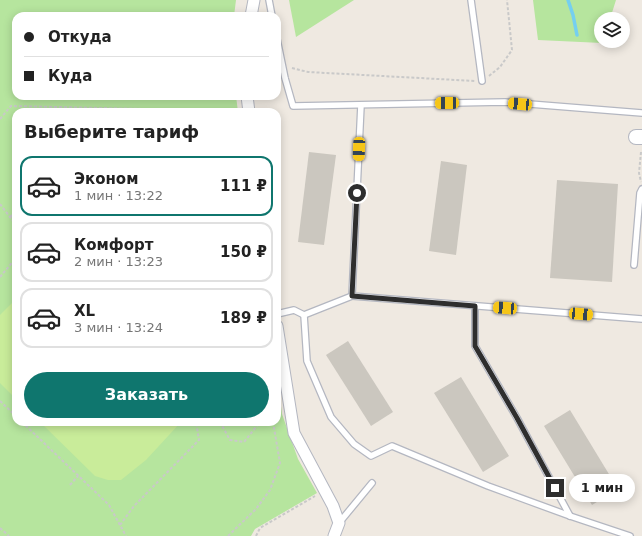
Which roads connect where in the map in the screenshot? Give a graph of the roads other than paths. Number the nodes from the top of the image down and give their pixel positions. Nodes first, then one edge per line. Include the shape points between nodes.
1 (254, 0) edge
2 (269, 0) edge
3 (471, 0) edge
4 (252, 12) edge
5 (271, 12) edge
6 (281, 57) edge
7 (482, 81) road end
8 (361, 104) junction
9 (642, 113) edge
10 (642, 189) edge
11 (634, 265) dead end
12 (352, 296) junction
13 (475, 306) junction
14 (281, 313) edge
15 (304, 315) junction
16 (642, 319) edge
17 (281, 351) edge
18 (372, 483) dead end
19 (570, 516) junction
20 (339, 523) junction
21 (334, 536) edge
22 (630, 536) edge

1 - 4 street
2 - 5 lane
3 - 7 lane
6 - 8 lane via 294,106
8 - 9 lane via 505,102
8 - 12 lane
10 - 11 lane
12 - 13 lane
12 - 15 lane
13 - 16 lane
13 - 19 lane via 475,346
14 - 15 lane via 294,310
15 - 19 lane via 307,361 331,417 354,444 371,456 392,446 488,486
17 - 20 street via 294,433 333,506
18 - 20 lane
19 - 22 lane
20 - 21 street

